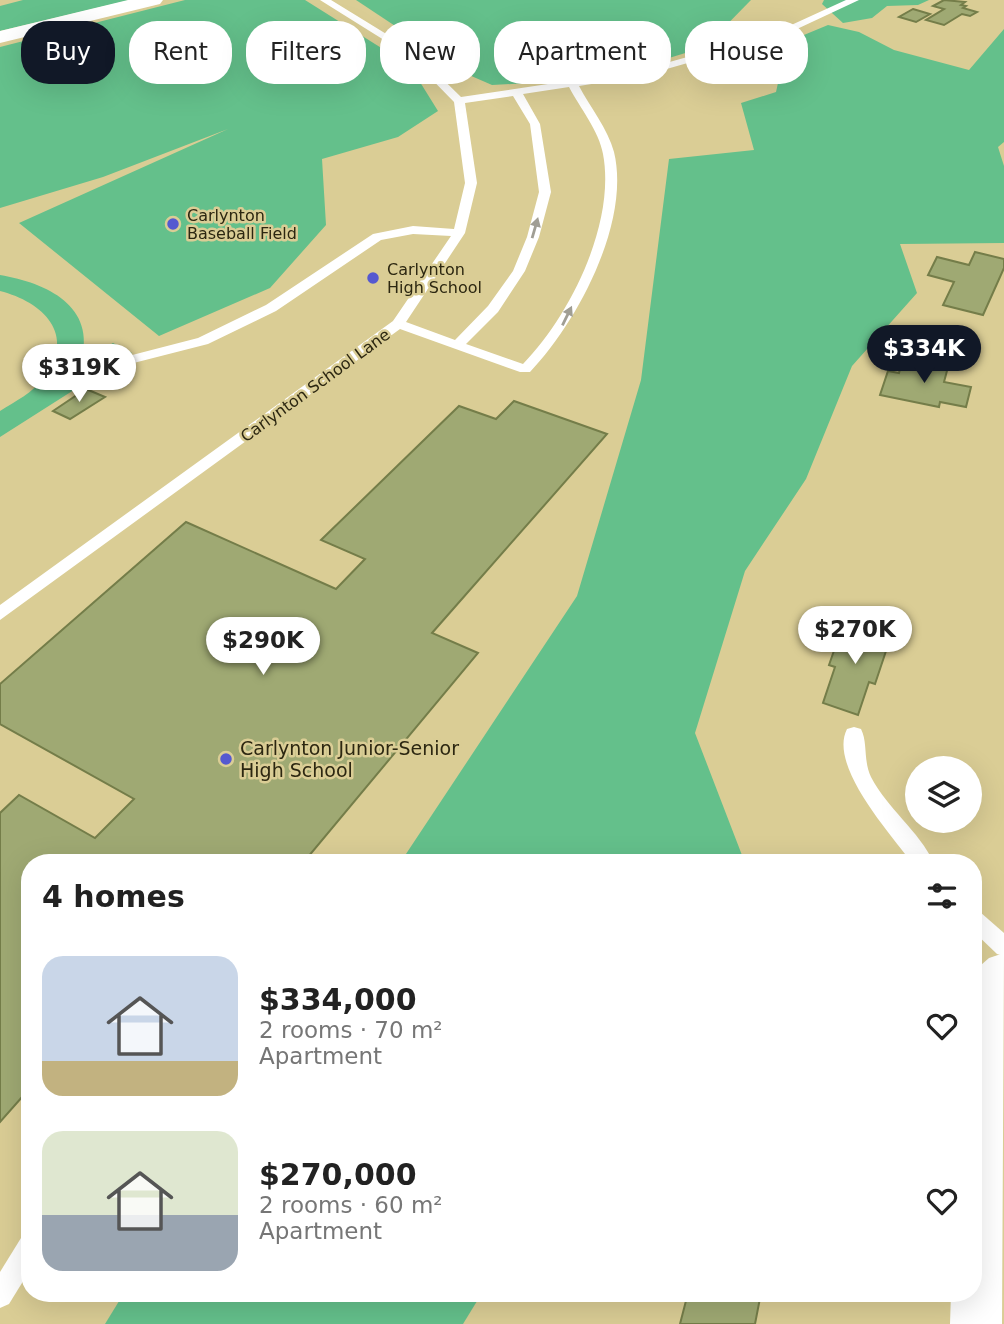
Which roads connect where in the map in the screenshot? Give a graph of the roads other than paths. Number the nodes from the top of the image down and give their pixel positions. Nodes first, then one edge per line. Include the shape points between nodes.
1 (153, 0) edge
2 (326, 0) edge
3 (854, 0) edge
4 (0, 37) edge
5 (671, 65) edge
6 (566, 84) edge
7 (573, 84) edge
8 (516, 92) junction
9 (459, 101) junction
10 (459, 233) junction
11 (398, 324) junction
12 (458, 344) junction
13 (114, 364) dead end
14 (0, 614) edge
15 (855, 734) dead end
16 (917, 854) edge
17 (982, 926) edge
18 (1004, 947) edge
19 (1004, 972) edge
20 (982, 1074) edge
21 (21, 1261) edge
22 (0, 1295) edge
23 (977, 1302) edge
24 (976, 1324) edge

1 - 4 street
2 - 9 lane via 411,53
3 - 5 lane via 779,34
6 - 8 lane
12 -> 7 lane via 524,369 560,331 591,266 608,215 609,154
8 - 9 lane
12 -> 8 lane via 494,309 519,271 545,192 535,124
9 - 10 lane, Carlynton School Lane via 471,184
10 - 11 lane, Carlynton School Lane
10 - 13 lane via 413,230 377,237 271,308 203,341
11 - 12 lane
11 - 14 lane, Carlynton School Lane
15 - 16 lane via 855,761 865,784
17 - 18 lane
19 - 20 street via 984,990
21 - 22 lane
23 - 24 street

